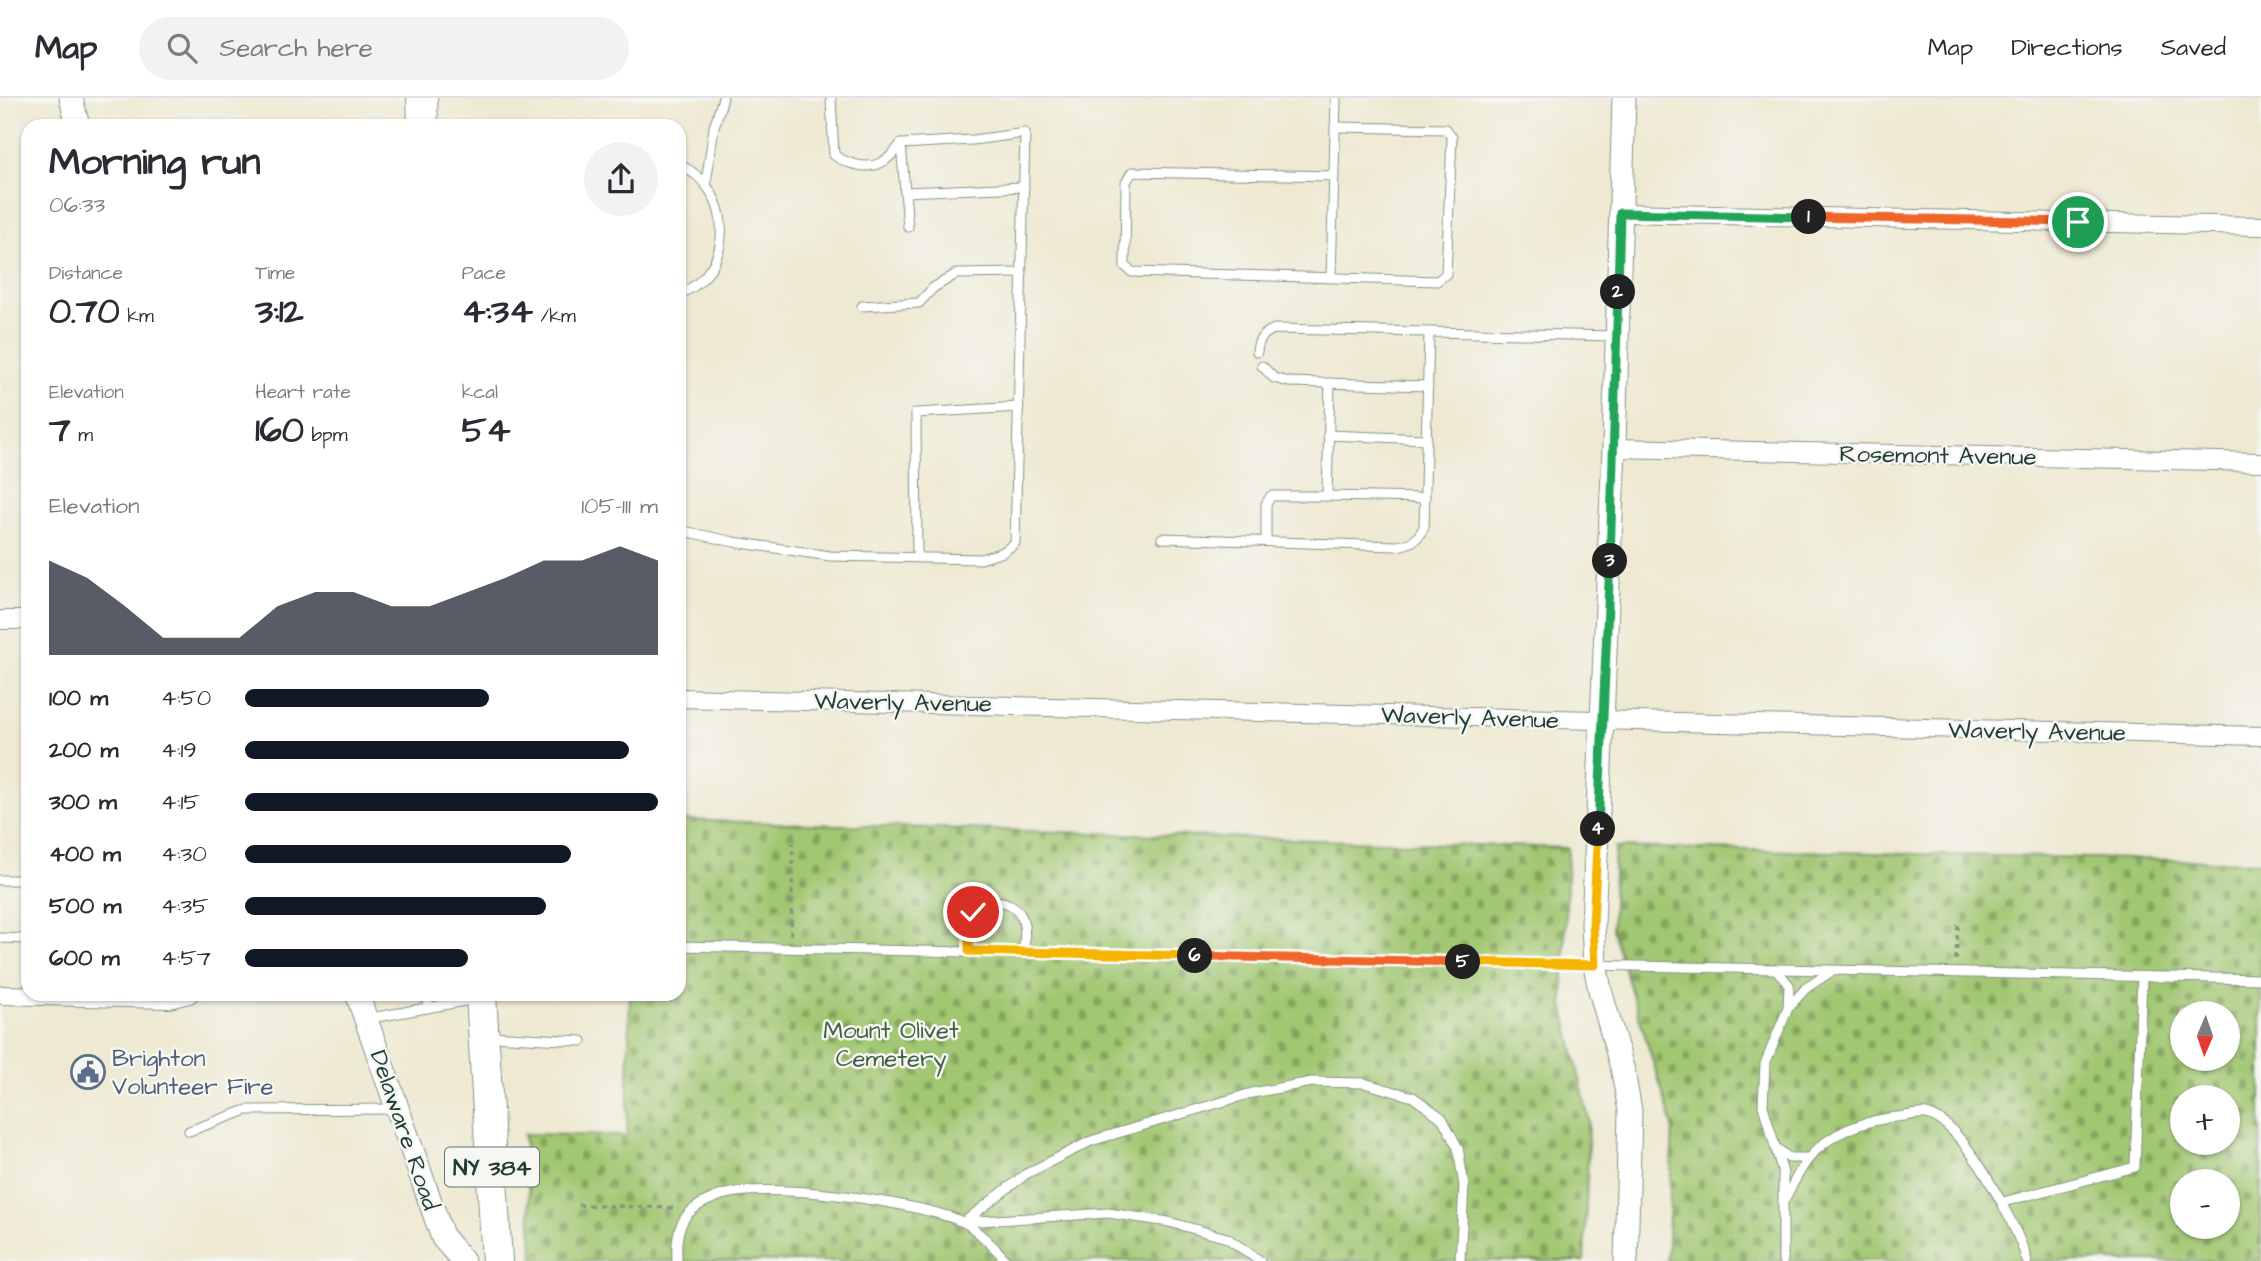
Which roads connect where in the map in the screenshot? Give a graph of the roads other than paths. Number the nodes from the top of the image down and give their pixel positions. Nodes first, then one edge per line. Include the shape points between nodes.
1 (71, 98) edge
2 (422, 98) edge
3 (723, 98) edge
4 (831, 98) edge
5 (1336, 98) edge
6 (1624, 98) edge
7 (76, 119) edge
8 (424, 119) edge
9 (1335, 127) junction
10 (901, 144) junction
11 (686, 168) edge
12 (1334, 176) junction
13 (706, 183) junction
14 (1024, 187) junction
15 (905, 192) junction
16 (1620, 213) junction
17 (2261, 226) edge
18 (908, 228) dead end
19 (1022, 273) junction
20 (1331, 277) junction
21 (686, 291) edge
22 (862, 306) dead end
23 (1429, 332) junction
24 (1616, 336) junction
25 (1257, 352) dead end
26 (1262, 366) dead end
27 (1330, 383) junction
28 (1428, 386) junction
29 (1018, 407) junction
30 (1328, 435) junction
31 (1426, 439) junction
32 (1614, 448) junction
33 (2261, 462) edge
34 (1327, 496) junction
35 (1425, 498) junction
36 (686, 532) edge
37 (1162, 538) dead end
38 (1266, 541) junction
39 (917, 557) junction
40 (0, 620) edge
41 (21, 620) edge
42 (686, 698) edge
43 (1604, 720) junction
44 (2261, 736) edge
45 (0, 880) edge
46 (21, 880) edge
47 (0, 939) edge
48 (21, 939) edge
49 (686, 946) edge
50 (969, 951) junction
51 (1024, 953) junction
52 (1595, 965) junction
53 (1776, 969) junction
54 (1833, 970) junction
55 (2142, 977) junction
56 (2261, 979) edge
57 (0, 995) edge
58 (21, 995) edge
59 (360, 1001) edge
60 (428, 1001) edge
61 (457, 1001) edge
62 (481, 1001) edge
63 (428, 1007) junction
64 (1788, 1008) junction
65 (366, 1019) junction
66 (484, 1036) junction
67 (582, 1041) dead end
68 (398, 1109) junction
69 (189, 1131) dead end
70 (1775, 1147) junction
71 (1809, 1158) junction
72 (1784, 1200) junction
73 (2003, 1202) junction
74 (964, 1222) junction
75 (463, 1261) edge
76 (497, 1261) edge
77 (677, 1261) edge
78 (1006, 1261) edge
79 (1260, 1261) edge
80 (1460, 1261) edge
81 (1626, 1261) edge
82 (1783, 1261) edge
83 (2027, 1261) edge

1 - 7 street
2 - 8 main road
3 - 13 lane
4 - 10 lane via 834,155 845,163 869,166 884,162
5 - 9 lane
6 - 16 street
9 - 12 lane
9 - 20 lane via 1447,130 1452,137 1447,274 1437,281
10 - 14 lane via 1025,133
10 - 15 lane
11 - 13 lane
12 - 20 lane
12 - 20 lane via 1132,172 1126,182 1125,266 1132,272
13 - 21 lane via 719,204 723,229 719,253 707,274
14 - 15 lane
14 - 19 lane
15 - 18 lane
16 - 17 street
16 - 24 street
19 - 22 lane via 956,274 919,303
19 - 29 lane
23 - 24 lane
23 - 25 lane via 1275,329 1263,334
23 - 28 lane
24 - 32 street
26 - 27 lane via 1281,380
27 - 28 lane
27 - 30 lane
28 - 31 lane
29 - 39 lane via 1015,543 981,559
29 - 39 lane via 916,413
30 - 31 lane
30 - 34 lane
31 - 35 lane
32 - 33 street, Rosemont Avenue
32 - 43 street
34 - 35 lane
34 - 38 lane via 1271,496 1266,505
35 - 38 lane via 1424,527 1411,544
36 - 39 lane via 830,556
37 - 38 lane
40 - 41 street
42 - 43 street, Waverly Avenue
43 - 44 street, Waverly Avenue
43 - 52 street via 1593,924
45 - 46 lane
47 - 48 lane
49 - 50 lane
50 - 51 lane
50 - 51 lane via 973,912 996,901 1010,904 1020,914
51 - 52 lane
52 - 53 lane
52 - 81 street via 1630,1111
53 - 54 lane
53 - 64 lane via 1789,985
54 - 55 lane
54 - 64 lane
55 - 56 lane
55 - 73 lane via 2135,1167
57 - 58 street
59 - 65 street, Delaware Road
60 - 63 lane
61 - 63 lane
62 - 66 main road, NY 384
63 - 65 lane
64 - 70 lane via 1765,1064 1763,1106
65 - 68 street, Delaware Road
66 - 67 lane
66 - 76 main road, NY 384
68 - 69 lane via 247,1110
68 - 75 street, Delaware Road via 443,1238
70 - 71 lane via 1789,1158
70 - 72 lane via 1783,1173
71 - 72 lane
71 - 73 lane via 1835,1136 1875,1119 1927,1114 1952,1128
72 - 82 lane
73 - 83 lane
74 - 77 lane via 835,1194 754,1191 720,1195 694,1209 682,1222
74 - 78 lane
74 - 79 lane via 1108,1213 1169,1222 1227,1238
74 - 80 lane via 1026,1174 1091,1141 1252,1093 1312,1082 1364,1083 1413,1097 1443,1118 1458,1148 1464,1186

